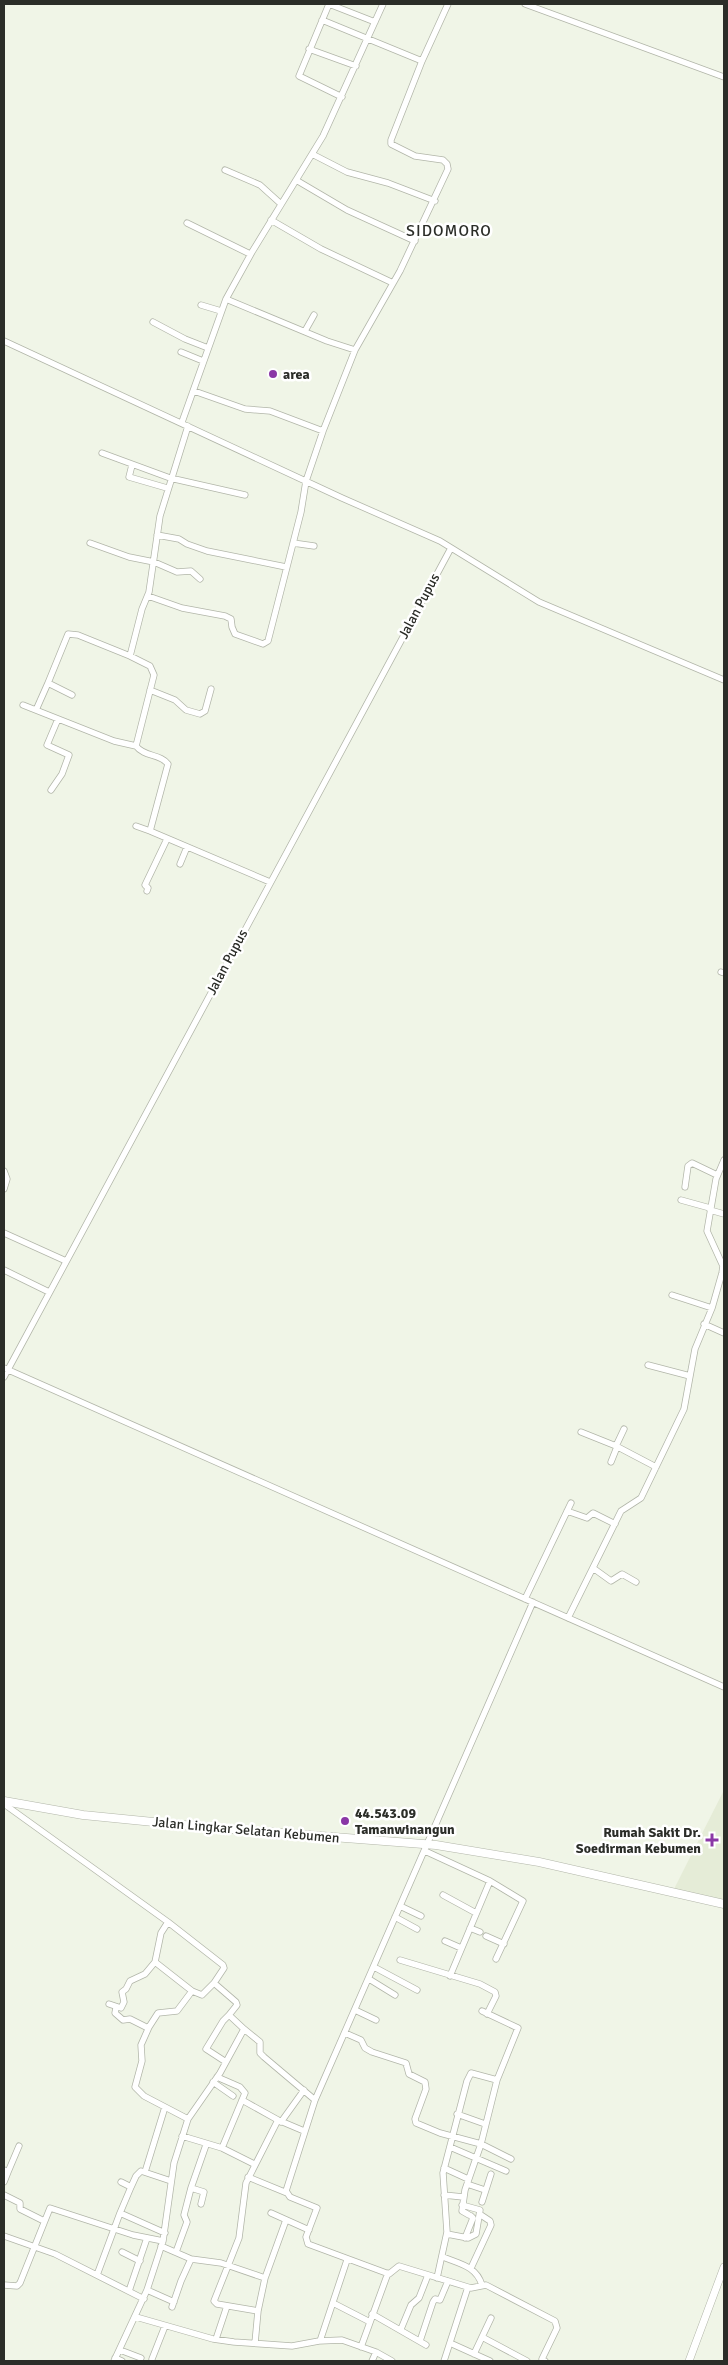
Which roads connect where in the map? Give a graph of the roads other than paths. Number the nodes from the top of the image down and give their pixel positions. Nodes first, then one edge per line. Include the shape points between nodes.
1 (329, 4) edge
2 (383, 4) edge
3 (448, 4) edge
4 (525, 4) edge
5 (322, 20) junction
6 (375, 22) junction
7 (368, 39) junction
8 (309, 50) junction
9 (422, 61) junction
10 (356, 66) junction
11 (724, 77) edge
12 (342, 97) junction
13 (312, 154) junction
14 (225, 170) dead end
15 (296, 180) junction
16 (435, 201) junction
17 (281, 204) junction
18 (271, 220) junction
19 (186, 222) dead end
20 (415, 240) junction
21 (250, 254) junction
22 (393, 283) junction
23 (226, 299) junction
24 (201, 304) dead end
25 (221, 311) junction
26 (314, 314) dead end
27 (153, 322) dead end
28 (305, 331) junction
29 (4, 341) edge
30 (208, 348) junction
31 (355, 350) junction
32 (182, 352) dead end
33 (203, 361) junction
34 (194, 391) junction
35 (182, 422) junction
36 (188, 426) junction
37 (323, 431) junction
38 (102, 453) dead end
39 (132, 465) junction
40 (170, 478) junction
41 (306, 481) junction
42 (167, 488) junction
43 (245, 494) dead end
44 (157, 535) junction
45 (293, 543) junction
46 (90, 544) dead end
47 (314, 546) dead end
48 (451, 548) junction
49 (154, 562) junction
50 (286, 568) junction
51 (200, 579) dead end
52 (148, 596) junction
53 (130, 656) junction
54 (724, 680) edge
55 (48, 683) junction
56 (211, 689) dead end
57 (150, 690) junction
58 (72, 694) dead end
59 (23, 705) dead end
60 (36, 710) junction
61 (58, 719) junction
62 (136, 746) junction
63 (51, 790) dead end
64 (136, 826) dead end
65 (150, 831) junction
66 (167, 839) junction
67 (187, 847) junction
68 (180, 864) dead end
69 (270, 882) junction
70 (147, 891) dead end
71 (724, 1160) edge
72 (4, 1171) edge
73 (717, 1175) junction
74 (685, 1187) dead end
75 (4, 1189) edge
76 (682, 1200) dead end
77 (710, 1209) junction
78 (724, 1214) edge
79 (4, 1234) edge
80 (66, 1261) junction
81 (4, 1270) edge
82 (49, 1292) junction
83 (672, 1295) dead end
84 (712, 1308) junction
85 (704, 1324) junction
86 (724, 1333) edge
87 (648, 1365) dead end
88 (6, 1369) edge
89 (690, 1376) junction
90 (4, 1377) edge
91 (624, 1429) dead end
92 (581, 1432) dead end
93 (617, 1447) junction
94 (611, 1462) dead end
95 (656, 1467) junction
96 (571, 1503) dead end
97 (567, 1511) junction
98 (615, 1524) junction
99 (593, 1568) junction
100 (636, 1582) dead end
101 (525, 1599) junction
102 (533, 1602) junction
103 (568, 1618) junction
104 (724, 1687) edge
105 (4, 1803) edge
106 (426, 1848) junction
107 (490, 1881) junction
108 (443, 1895) dead end
109 (724, 1904) edge
110 (400, 1906) junction
111 (476, 1913) junction
112 (421, 1916) dead end
113 (395, 1917) junction
114 (168, 1922) junction
115 (470, 1928) junction
116 (417, 1929) dead end
117 (480, 1932) dead end
118 (486, 1936) dead end
119 (445, 1942) dead end
120 (504, 1944) junction
121 (461, 1948) junction
122 (496, 1959) dead end
123 (400, 1960) dead end
124 (155, 1962) junction
125 (374, 1967) junction
126 (450, 1976) junction
127 (369, 1979) junction
128 (214, 1983) junction
129 (417, 1990) dead end
130 (192, 1991) junction
131 (395, 1995) dead end
132 (109, 2004) dead end
133 (116, 2008) junction
134 (355, 2010) junction
135 (229, 2015) junction
136 (376, 2020) dead end
137 (148, 2028) junction
138 (244, 2029) junction
139 (346, 2033) junction
140 (226, 2062) junction
141 (215, 2079) junction
142 (497, 2080) junction
143 (304, 2090) junction
144 (233, 2096) dead end
145 (242, 2100) junction
146 (315, 2100) junction
147 (165, 2108) junction
148 (457, 2114) junction
149 (188, 2119) junction
150 (280, 2121) junction
151 (485, 2124) junction
152 (304, 2131) junction
153 (182, 2136) junction
154 (451, 2136) junction
155 (481, 2144) junction
156 (206, 2145) junction
157 (19, 2146) dead end
158 (222, 2148) junction
159 (450, 2148) junction
160 (476, 2158) junction
161 (511, 2159) dead end
162 (254, 2164) junction
163 (444, 2168) junction
164 (6, 2171) edge
165 (506, 2171) dead end
166 (145, 2172) junction
167 (490, 2174) dead end
168 (248, 2177) junction
169 (171, 2181) junction
170 (468, 2181) junction
171 (4, 2182) edge
172 (121, 2182) dead end
173 (132, 2187) junction
174 (191, 2188) junction
175 (485, 2190) junction
176 (287, 2193) junction
177 (4, 2195) edge
178 (444, 2195) junction
179 (464, 2196) junction
180 (482, 2202) dead end
181 (201, 2204) dead end
182 (462, 2205) junction
183 (120, 2213) junction
184 (271, 2213) dead end
185 (481, 2215) junction
186 (44, 2220) junction
187 (286, 2220) junction
188 (470, 2224) junction
189 (478, 2227) junction
190 (115, 2230) junction
191 (309, 2230) junction
192 (165, 2233) junction
193 (447, 2234) junction
194 (4, 2236) edge
195 (474, 2236) junction
196 (148, 2238) junction
197 (465, 2238) junction
198 (162, 2243) junction
199 (482, 2245) junction
200 (35, 2246) junction
201 (122, 2252) dead end
202 (176, 2252) junction
203 (443, 2258) junction
204 (191, 2259) junction
205 (347, 2260) junction
206 (140, 2262) junction
207 (226, 2266) junction
208 (724, 2267) edge
209 (471, 2268) junction
210 (388, 2273) junction
211 (97, 2275) junction
212 (428, 2275) junction
213 (265, 2278) junction
214 (437, 2278) junction
215 (448, 2281) junction
216 (4, 2285) edge
217 (482, 2285) junction
218 (468, 2287) junction
219 (147, 2290) junction
220 (129, 2291) junction
221 (144, 2299) junction
222 (333, 2303) junction
223 (227, 2306) junction
224 (258, 2311) junction
225 (372, 2314) junction
226 (136, 2317) junction
227 (491, 2318) dead end
228 (370, 2322) junction
229 (165, 2326) junction
230 (401, 2329) junction
231 (482, 2337) junction
232 (216, 2339) junction
233 (320, 2341) junction
234 (420, 2341) junction
235 (255, 2342) junction
236 (450, 2342) junction
237 (426, 2345) dead end
238 (361, 2347) junction
239 (120, 2350) junction
240 (376, 2352) junction
241 (474, 2354) junction
242 (141, 2358) dead end
243 (115, 2360) edge
244 (152, 2360) dead end
245 (123, 2361) edge
246 (128, 2361) edge
247 (372, 2361) edge
248 (392, 2361) edge
249 (444, 2361) edge
250 (490, 2361) edge
251 (527, 2361) edge
252 (542, 2361) edge
253 (689, 2361) edge

1 - 5 street
1 - 6 street
2 - 6 street
3 - 9 street
4 - 11 street
5 - 7 street
5 - 8 street
6 - 7 street
7 - 9 street
7 - 10 street
8 - 10 street
8 - 12 street via 300,72 301,78
9 - 16 street via 391,144 405,153 443,160 447,164
10 - 12 street
12 - 13 street
13 - 15 street
13 - 16 street via 347,172
14 - 17 street via 260,185
15 - 17 street
15 - 20 street via 347,210
16 - 20 street
17 - 18 street
18 - 21 street
18 - 22 street via 321,249
19 - 21 street
20 - 22 street
21 - 23 street
22 - 31 street
23 - 25 street
23 - 28 street
24 - 25 street
25 - 30 street
26 - 28 street
27 - 30 street
28 - 31 street
29 - 35 street
30 - 33 street
31 - 37 street
32 - 33 street
33 - 34 street
34 - 35 street
34 - 37 street via 245,409 270,411
35 - 36 street
36 - 40 street
36 - 41 street
37 - 41 street
38 - 39 street
39 - 40 street
39 - 42 street via 129,477
40 - 42 street
40 - 43 street
41 - 45 street
41 - 48 street
42 - 44 street
44 - 49 street
44 - 50 street via 179,539 207,551
45 - 47 street
45 - 50 street
46 - 49 street
48 - 54 street via 539,602
48 - 69 street, Jalan Pupus
49 - 51 street via 177,572 191,571
49 - 52 street
50 - 52 street via 268,641 261,643 235,634 229,617 182,608
52 - 53 street
53 - 55 street via 68,634
53 - 57 street via 150,666 154,675
55 - 58 street
55 - 60 street
56 - 57 street via 205,711 200,714
57 - 62 street
59 - 60 street
60 - 61 street
61 - 62 street
61 - 63 street via 47,745 69,754 62,774
62 - 65 street via 141,753 168,764
64 - 65 street
65 - 66 street
66 - 67 street
66 - 70 street via 145,885
67 - 68 street
67 - 69 street
69 - 80 street, Jalan Pupus
71 - 73 street
72 - 75 street via 7,1179
73 - 74 street via 692,1163 688,1166
73 - 77 street
76 - 77 street
77 - 78 street
77 - 84 street via 707,1231 723,1266
79 - 80 street
80 - 82 street, Jalan Pupus
81 - 82 street
82 - 88 street, Jalan Pupus
83 - 84 street
84 - 85 street
85 - 86 street
85 - 89 street
87 - 89 street
88 - 90 street, Jalan Pupus
88 - 101 street
89 - 95 street via 681,1415
91 - 93 street
92 - 93 street
93 - 94 street
93 - 95 street
95 - 98 street via 639,1500 624,1507
96 - 97 street
97 - 98 street via 587,1518 593,1513
97 - 101 street
98 - 99 street
99 - 100 street via 610,1580 622,1574
99 - 103 street
101 - 102 street
102 - 103 street
102 - 106 street
103 - 104 street
105 - 106 highway, Jalan Lingkar Selatan Kebumen via 83,1815
105 - 114 street
106 - 107 street
106 - 109 highway, Jalan Lingkar Selatan Kebumen via 539,1862
106 - 110 street
107 - 111 street
107 - 120 street via 523,1902
108 - 111 street
110 - 112 street
110 - 113 street
111 - 115 street
113 - 116 street
113 - 125 street
114 - 124 street
114 - 128 street via 223,1966
115 - 117 street
115 - 121 street
118 - 120 street
119 - 121 street
120 - 122 street
121 - 126 street
123 - 126 street
124 - 130 street
124 - 133 street via 145,1974 131,1980 121,1994 121,2008
125 - 127 street
125 - 129 street
126 - 142 street via 480,1984 496,1993 485,2012 518,2028
127 - 131 street
127 - 134 street
128 - 130 street via 202,1994
128 - 135 street via 237,2004
130 - 137 street via 176,2011 158,2013
132 - 133 street
133 - 137 street via 115,2013 119,2017
134 - 136 street
134 - 139 street
135 - 138 street
135 - 140 street via 206,2050
137 - 147 street via 140,2049 143,2058 135,2088
138 - 140 street
138 - 143 street via 260,2042 261,2054
139 - 146 street
139 - 154 street via 360,2040 364,2048 406,2063 409,2074 425,2082 426,2086 416,2124
140 - 141 street
141 - 144 street
141 - 145 street via 244,2091 246,2094
141 - 149 street
142 - 148 street via 470,2073
142 - 151 street
143 - 146 street
143 - 150 street
145 - 150 street
145 - 158 street
146 - 152 street
147 - 149 street
147 - 166 street
148 - 151 street
148 - 154 street
149 - 153 street
150 - 152 street
150 - 162 street
151 - 155 street
152 - 176 street via 286,2187
153 - 156 street
153 - 169 street
154 - 155 street
154 - 159 street
155 - 160 street
155 - 161 street
156 - 158 street
156 - 174 street
157 - 164 street
158 - 162 street
159 - 160 street
159 - 163 street
160 - 165 street
160 - 170 street
162 - 168 street
163 - 170 street
163 - 178 street
164 - 171 street
166 - 169 street
166 - 173 street via 138,2173
167 - 175 street
168 - 176 street
168 - 207 street via 240,2234
169 - 192 street
170 - 175 street
170 - 179 street
172 - 173 street
173 - 183 street
174 - 181 street via 204,2192
174 - 202 street via 184,2215 187,2222
175 - 180 street
176 - 191 street via 317,2208
177 - 186 street via 20,2203 20,2209
178 - 179 street
178 - 193 street
179 - 182 street
182 - 185 street via 480,2210
182 - 188 street via 462,2212 470,2216
183 - 190 street
183 - 192 street
184 - 187 street
185 - 189 street
185 - 199 street via 491,2223
186 - 190 street via 52,2208
186 - 200 street
187 - 191 street
187 - 213 street
188 - 189 street
188 - 197 street
189 - 195 street
190 - 196 street
190 - 211 street
191 - 205 street via 308,2244
192 - 198 street
193 - 197 street
193 - 203 street
194 - 200 street
195 - 197 street
195 - 199 street via 475,2241
196 - 198 street
196 - 206 street
198 - 202 street
198 - 219 street
199 - 209 street
200 - 211 street
200 - 216 street via 20,2283 17,2286
201 - 206 street
202 - 204 street
203 - 209 street
203 - 214 street
204 - 207 street
204 - 219 street via 173,2304
205 - 210 street
205 - 222 street
206 - 220 street
207 - 213 street
207 - 223 street via 214,2301
208 - 253 main road
209 - 217 street
210 - 212 street via 400,2266
210 - 225 street
211 - 220 street
212 - 214 street
212 - 230 street
213 - 224 street
214 - 215 street
215 - 218 street
215 - 234 street via 440,2300 434,2300
217 - 218 street
217 - 252 street via 490,2286 557,2324
218 - 236 street
219 - 221 street
220 - 221 street
221 - 226 street
222 - 228 street
222 - 233 street
223 - 224 street
223 - 232 street
224 - 235 street
225 - 228 street
225 - 230 street
226 - 229 street
226 - 239 street
227 - 231 street
228 - 238 street
229 - 232 street
229 - 244 street
230 - 234 street
231 - 241 street
231 - 251 street
232 - 235 street
233 - 235 street via 292,2346
233 - 238 street via 342,2340
234 - 237 street
236 - 241 street
236 - 249 street
238 - 240 street
239 - 242 street
239 - 243 street
240 - 247 street
240 - 248 street
241 - 250 street
243 - 245 street
245 - 246 street

